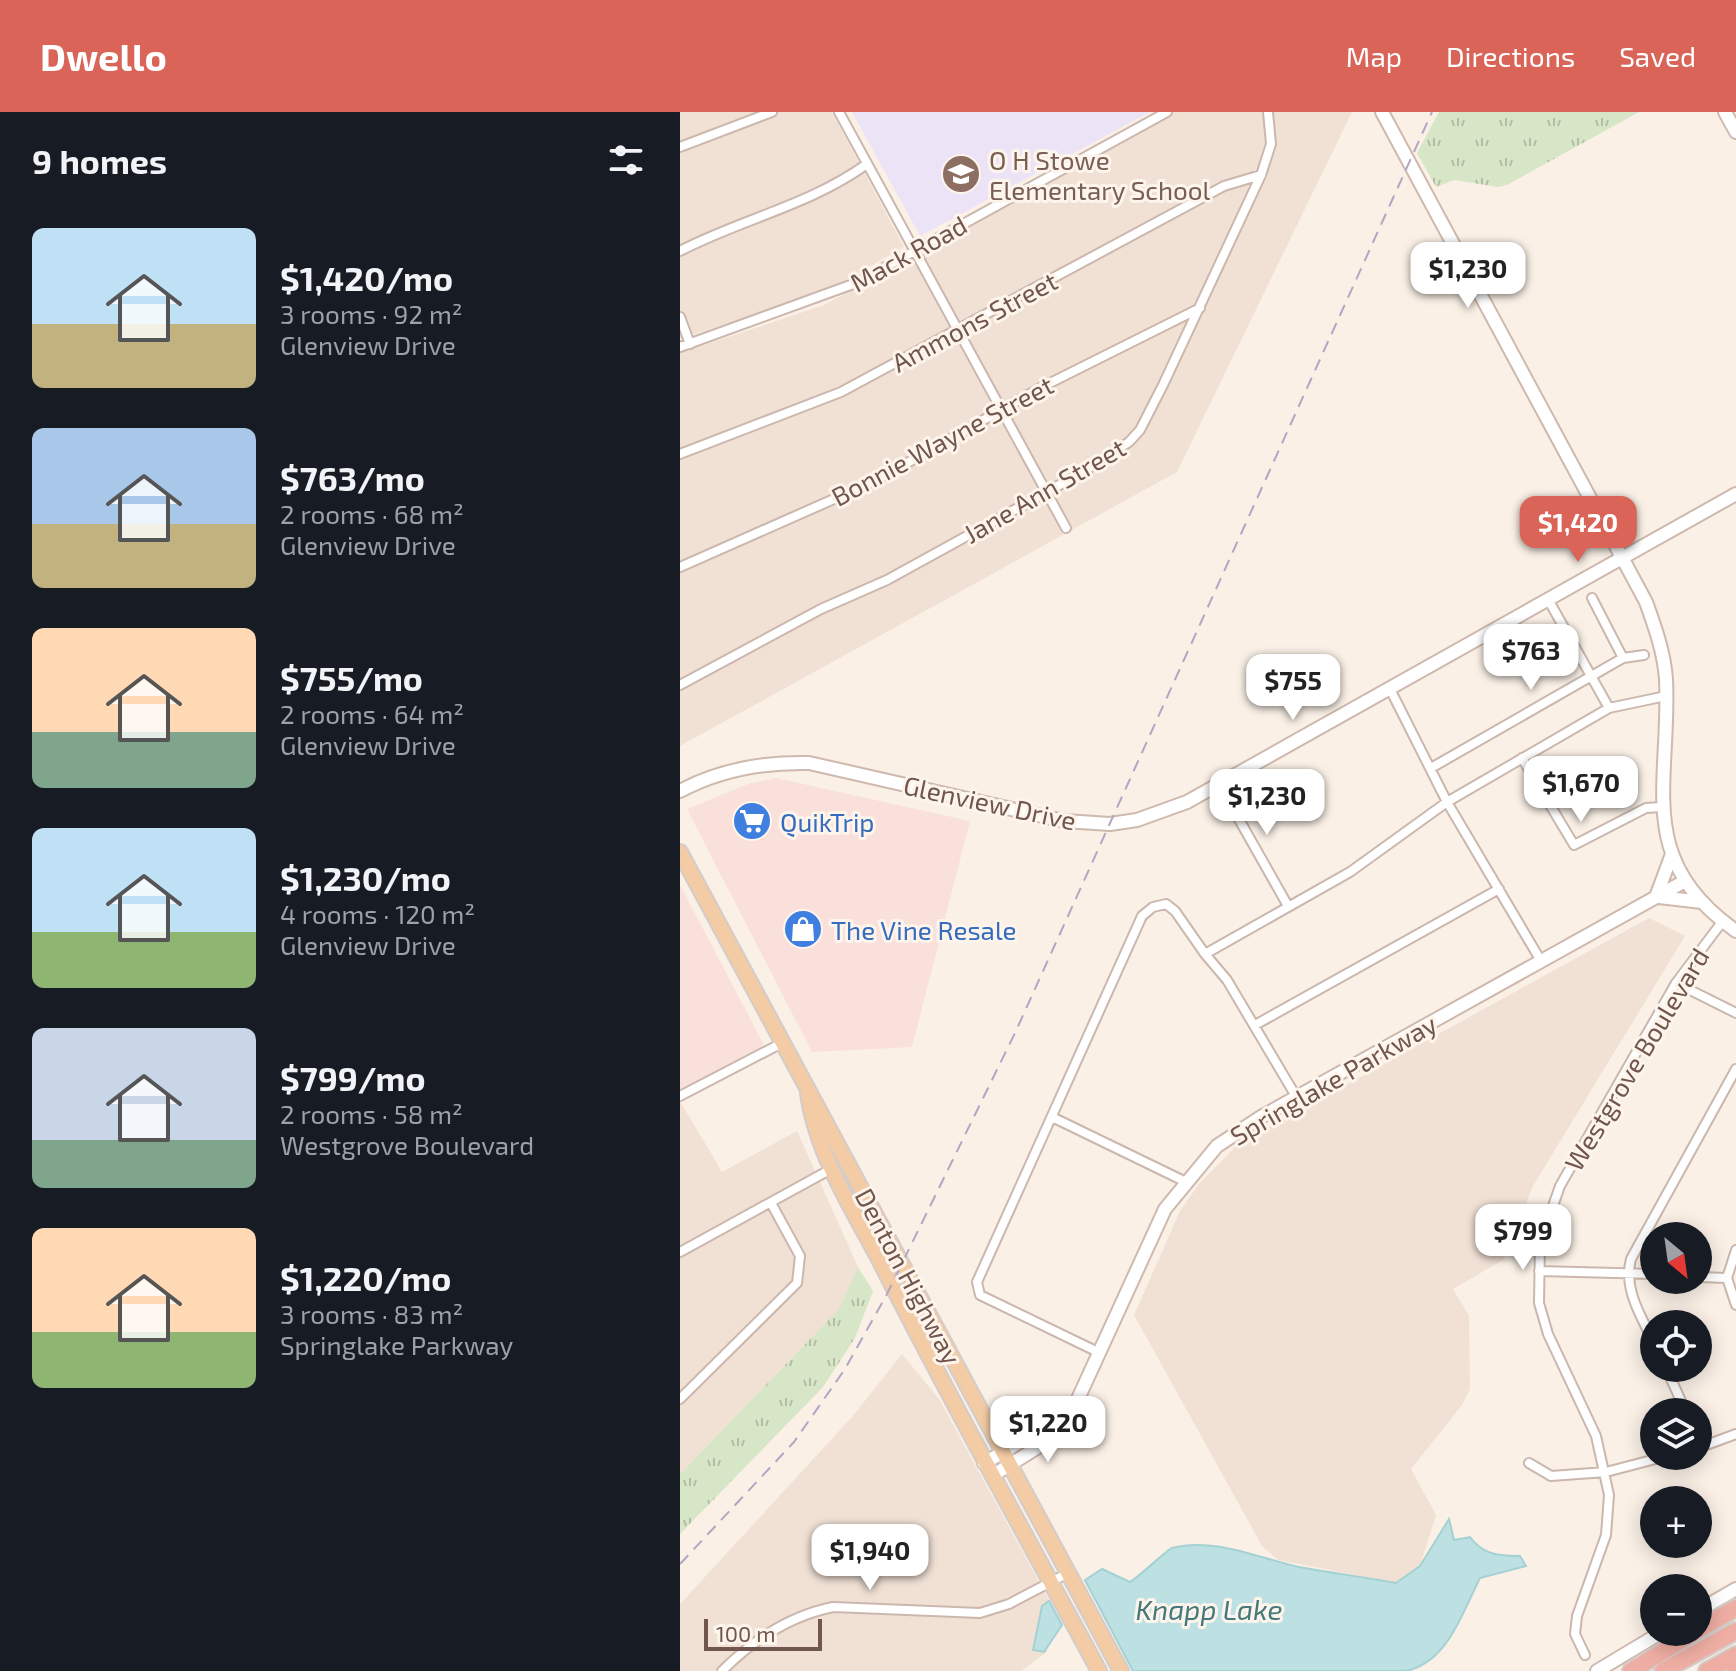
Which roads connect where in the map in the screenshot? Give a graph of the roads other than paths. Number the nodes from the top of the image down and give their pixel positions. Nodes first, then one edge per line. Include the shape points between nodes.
1 (772, 112) edge
2 (839, 112) edge
3 (1268, 112) edge
4 (1382, 112) edge
5 (1725, 112) edge
6 (1165, 113) edge
7 (1736, 132) edge
8 (680, 147) edge
9 (867, 164) junction
10 (1261, 175) junction
11 (680, 251) edge
12 (915, 251) junction
13 (1200, 307) junction
14 (680, 317) edge
15 (957, 331) junction
16 (690, 344) junction
17 (680, 347) edge
18 (1001, 409) junction
19 (680, 454) edge
20 (1045, 493) junction
21 (1736, 494) edge
22 (1066, 528) dead end
23 (1625, 559) junction
24 (680, 567) edge
25 (1592, 598) dead end
26 (1549, 601) junction
27 (1644, 655) dead end
28 (1623, 658) junction
29 (1591, 676) junction
30 (680, 685) edge
31 (1390, 689) junction
32 (1666, 696) junction
33 (1609, 708) junction
34 (1522, 758) junction
35 (1431, 768) junction
36 (1219, 784) junction
37 (680, 791) edge
38 (1447, 802) junction
39 (1661, 807) junction
40 (680, 852) edge
41 (1672, 854) junction
42 (1685, 881) junction
43 (1499, 889) junction
44 (1656, 897) junction
45 (1702, 902) junction
46 (1288, 906) junction
47 (1722, 922) junction
48 (1736, 931) edge
49 (1205, 954) junction
50 (1541, 961) junction
51 (1676, 983) junction
52 (1736, 1013) edge
53 (1255, 1025) junction
54 (782, 1043) junction
55 (1736, 1069) edge
56 (808, 1093) junction
57 (680, 1096) edge
58 (1297, 1098) junction
59 (1052, 1117) junction
60 (848, 1161) junction
61 (833, 1168) junction
62 (1184, 1181) junction
63 (771, 1203) junction
64 (1736, 1250) edge
65 (680, 1252) edge
66 (1539, 1271) junction
67 (1628, 1273) junction
68 (1640, 1273) edge
69 (1712, 1277) edge
70 (1727, 1278) junction
71 (1736, 1305) edge
72 (1640, 1314) edge
73 (1100, 1353) junction
74 (682, 1392) edge
75 (1736, 1434) edge
76 (1712, 1443) edge
77 (1006, 1460) junction
78 (1529, 1463) dead end
79 (1640, 1463) edge
80 (988, 1469) junction
81 (1606, 1472) junction
82 (1068, 1573) junction
83 (1051, 1583) junction
84 (1736, 1589) edge
85 (1712, 1603) edge
86 (1736, 1608) edge
87 (1712, 1622) edge
88 (1736, 1631) edge
89 (1640, 1645) edge
90 (1672, 1646) edge
91 (1585, 1655) dead end
92 (1736, 1655) edge
93 (722, 1671) edge
94 (1099, 1671) edge
95 (1121, 1671) edge
96 (1597, 1671) edge
97 (1631, 1671) edge
98 (1663, 1671) edge
99 (1707, 1671) edge

1 - 8 street
2 - 9 street
3 - 10 street, Jane Ann Street via 1271,144
4 - 23 main road
5 - 7 main road
6 - 12 street, Mack Road
9 - 11 street via 807,201
9 - 12 street
10 - 13 street, Jane Ann Street
10 - 15 street, Ammons Street via 1224,186
12 - 15 street
12 - 16 street, Mack Road via 825,297
13 - 18 street, Bonnie Wayne Street
13 - 20 street, Jane Ann Street via 1136,436
14 - 16 street
15 - 18 street
15 - 19 street, Ammons Street via 841,392
16 - 17 street, Mack Road
18 - 20 street
18 - 24 street, Bonnie Wayne Street via 877,480
20 - 22 street
20 - 30 street, Jane Ann Street
21 - 23 main road, Glenview Drive
23 - 26 main road, Glenview Drive
23 - 32 main road via 1658,635
25 - 28 street
26 - 29 street
26 - 31 main road, Glenview Drive
27 - 28 street
28 - 29 street
29 - 33 street
29 - 35 street
31 - 35 street
31 - 36 main road, Glenview Drive
32 - 33 street
32 - 39 main road
33 - 34 street
34 - 38 street
34 - 39 street via 1574,845 1646,808
35 - 38 street
36 - 37 main road, Glenview Drive via 1163,812 1110,824 1052,818 809,763 727,771
36 - 46 street
38 - 43 street
38 - 46 street via 1350,872
39 - 41 main road
40 - 54 main road, Denton Highway
41 - 42 main road
41 - 44 main road
42 - 44 main road, Springlake Parkway
42 - 45 main road
43 - 50 street
43 - 53 street
44 - 45 main road
44 - 50 main road, Springlake Parkway
45 - 47 main road
46 - 49 street
47 - 48 main road
47 - 51 street, Westgrove Boulevard
49 - 53 street
49 - 59 street via 1166,904 1142,916
50 - 58 main road, Springlake Parkway
51 - 52 street
51 - 66 street, Westgrove Boulevard via 1560,1186 1540,1243
53 - 58 street
54 - 56 main road, Denton Highway
54 - 57 street
55 - 67 street via 1638,1242
56 - 60 main road, Denton Highway
56 - 61 main road, Denton Highway via 811,1116
58 - 62 main road, Springlake Parkway via 1217,1146
59 - 62 street
59 - 73 street via 977,1282 980,1295
60 - 61 street
60 - 77 main road, Denton Highway
61 - 63 street
61 - 80 main road, Denton Highway
62 - 73 main road, Springlake Parkway via 1165,1209
63 - 65 street
63 - 74 street via 800,1256 797,1283
64 - 70 street
66 - 67 street
66 - 81 street, Westgrove Boulevard via 1539,1303 1548,1334 1596,1436
67 - 68 street
67 - 72 street
69 - 70 street
70 - 71 street
73 - 77 main road, Springlake Parkway via 1062,1432
75 - 76 street
77 - 80 main road, Springlake Parkway
77 - 82 main road, Denton Highway
78 - 81 street via 1551,1476
79 - 81 street
80 - 83 main road, Denton Highway
81 - 91 street, Westgrove Boulevard via 1606,1535 1577,1616 1575,1634
82 - 83 street
82 - 95 main road, Denton Highway
83 - 93 street via 980,1613 833,1607 814,1611 780,1625
83 - 94 main road, Denton Highway
84 - 85 main road
86 - 87 highway
88 - 98 highway
89 - 96 main road
90 - 97 highway
92 - 99 highway

